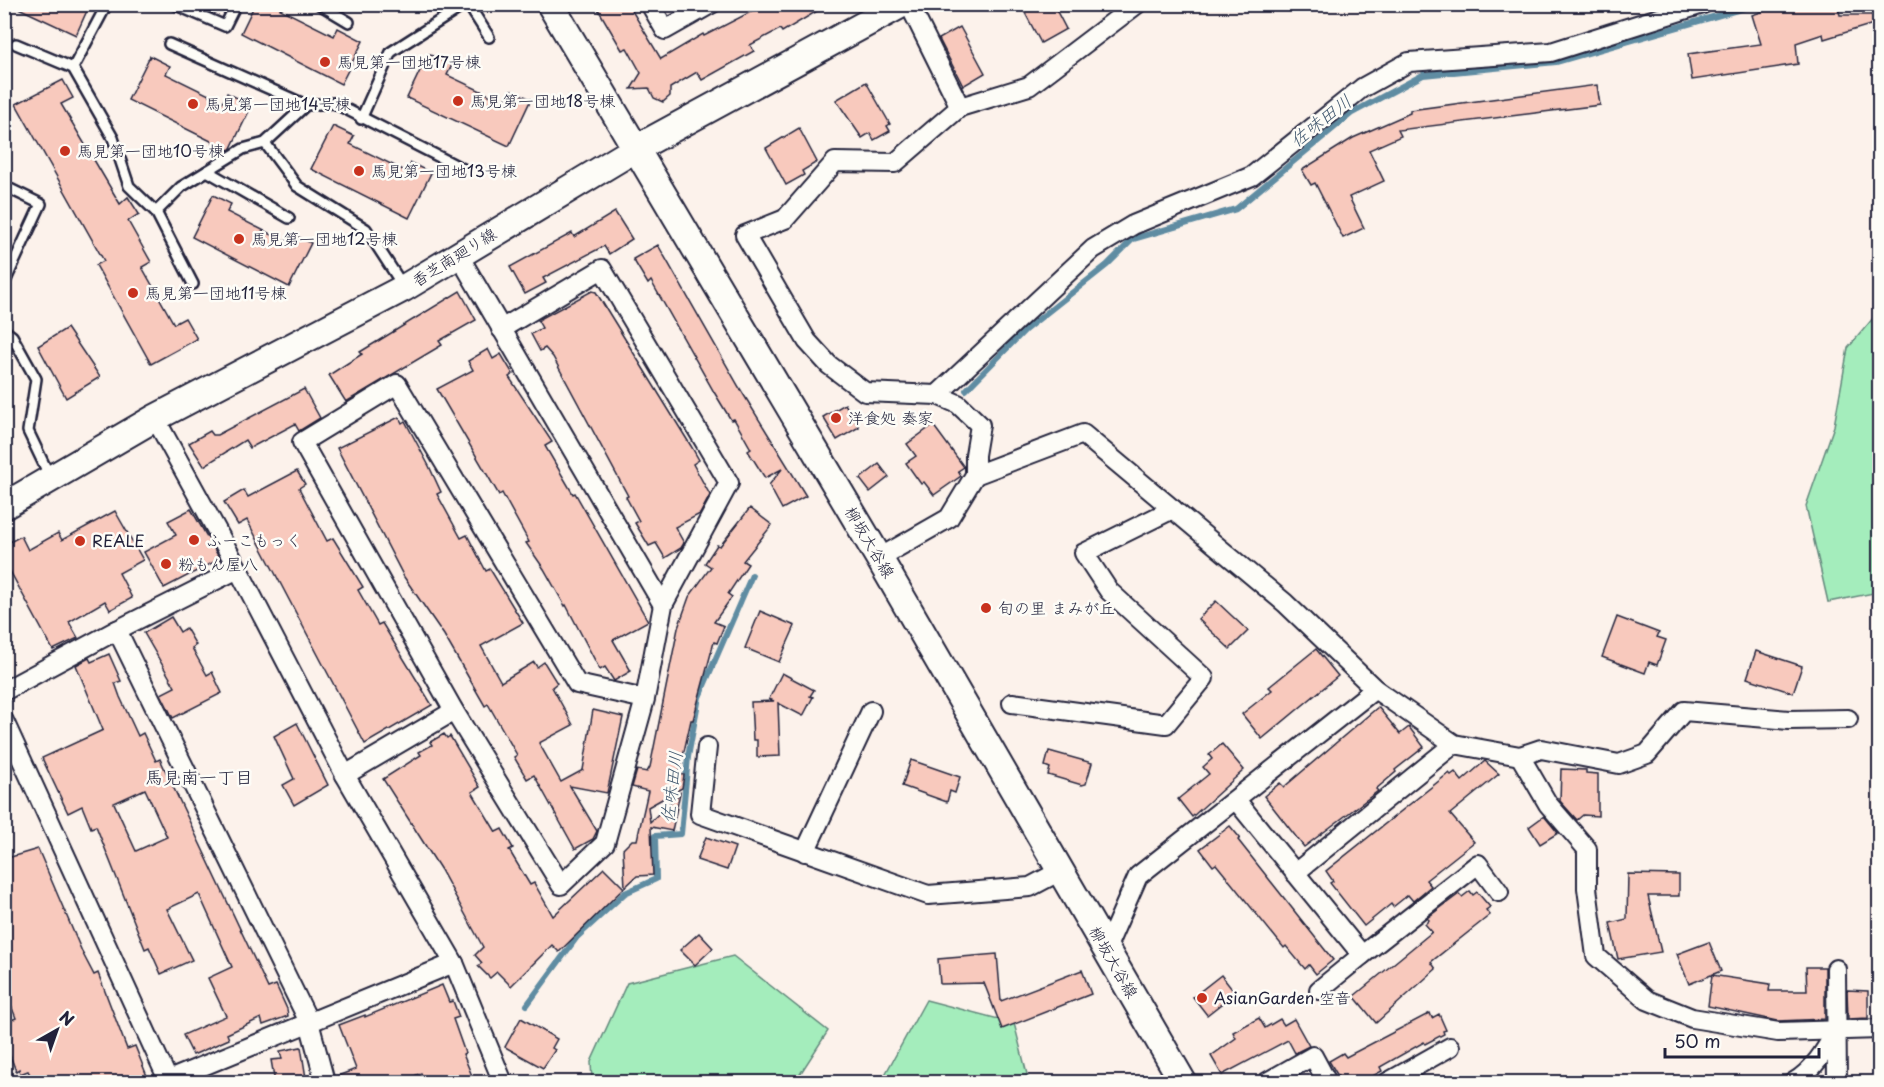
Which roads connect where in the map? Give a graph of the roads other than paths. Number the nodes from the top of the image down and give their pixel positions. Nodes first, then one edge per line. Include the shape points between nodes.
1 (107, 4) edge
2 (174, 4) edge
3 (236, 4) edge
4 (319, 4) edge
5 (467, 4) edge
6 (550, 4) edge
7 (650, 4) edge
8 (711, 4) edge
9 (902, 4) edge
10 (909, 4) edge
11 (1137, 4) edge
12 (1703, 4) edge
13 (349, 22) dead end
14 (489, 37) dead end
15 (16, 44) dead end
16 (169, 44) dead end
17 (73, 68) junction
18 (306, 105) junction
19 (960, 107) junction
20 (361, 119) junction
21 (266, 142) junction
22 (635, 149) junction
23 (463, 169) dead end
24 (207, 171) junction
25 (4, 186) edge
26 (156, 212) junction
27 (289, 218) dead end
28 (458, 254) junction
29 (4, 284) edge
30 (192, 284) dead end
31 (404, 288) junction
32 (4, 330) edge
33 (501, 330) junction
34 (937, 395) junction
35 (155, 418) junction
36 (975, 475) junction
37 (52, 480) junction
38 (4, 506) edge
39 (1173, 509) junction
40 (879, 558) junction
41 (238, 569) junction
42 (663, 605) junction
43 (117, 630) junction
44 (1375, 689) junction
45 (4, 691) edge
46 (645, 699) junction
47 (1012, 703) dead end
48 (454, 711) junction
49 (871, 711) dead end
50 (1848, 719) dead end
51 (4, 721) edge
52 (1454, 744) junction
53 (707, 747) dead end
54 (1520, 756) junction
55 (345, 775) junction
56 (1236, 800) junction
57 (805, 852) junction
58 (1062, 870) junction
59 (1295, 873) junction
60 (1499, 892) dead end
61 (1106, 949) junction
62 (1362, 955) junction
63 (454, 963) junction
64 (1836, 969) dead end
65 (1319, 990) dead end
66 (309, 1022) junction
67 (1837, 1029) junction
68 (1880, 1029) edge
69 (1450, 1047) dead end
70 (167, 1082) edge
71 (1795, 1082) edge
72 (325, 1083) edge
73 (500, 1083) edge
74 (1183, 1083) edge
75 (1267, 1083) edge
76 (1327, 1083) edge
77 (1388, 1083) edge
78 (1837, 1083) edge

1 - 17 lane
2 - 3 lane via 225,26
4 - 13 lane
5 - 14 lane
5 - 20 lane via 391,52
6 - 22 street, 柳坂大谷線
7 - 8 street via 665,30
9 - 22 street, 香芝南廻り線
10 - 19 street
11 - 19 street via 1029,86
12 - 34 street via 1551,52 1409,62 1362,88 1252,176 1133,225 1093,249
15 - 17 lane
16 - 18 lane
17 - 26 lane via 113,138 129,186
18 - 20 lane via 333,103
18 - 21 lane
19 - 34 street via 895,163 835,162 785,219 746,235 807,341 830,365 865,392
20 - 23 lane
21 - 24 lane via 243,149
21 - 31 lane via 297,186 366,229
22 - 28 street, 香芝南廻り線
22 - 40 street, 柳坂大谷線
24 - 26 lane via 181,187
24 - 27 lane
25 - 29 lane via 41,204
26 - 30 lane
28 - 31 street, 香芝南廻り線
28 - 33 street
31 - 35 street, 香芝南廻り線
32 - 37 lane via 12,336 36,379 28,431
33 - 42 street
33 - 42 street via 602,269 729,483
34 - 36 street via 958,404 980,425
35 - 37 street, 香芝南廻り線
35 - 41 street
36 - 39 street via 1083,434
36 - 40 street via 949,518
37 - 38 street, 香芝南廻り線
39 - 44 street via 1286,603
39 - 47 street via 1084,553 1109,591 1204,678 1166,724
40 - 58 street, 柳坂大谷線
41 - 43 street
41 - 55 street
42 - 46 street
43 - 45 street
43 - 66 street
44 - 52 street
44 - 56 street
46 - 48 street via 606,843 561,885
46 - 48 street via 577,684 397,384 302,442
48 - 55 street
49 - 57 street
50 - 54 street via 1789,720 1684,711 1647,754 1619,764 1541,749
51 - 70 street
52 - 54 street
52 - 59 street
53 - 57 street via 700,814
54 - 67 street via 1548,804 1587,849 1587,888 1596,956 1622,981 1647,1000 1692,1018 1778,1032
55 - 63 street
56 - 59 street
56 - 61 street via 1138,876
57 - 58 street via 928,895 1030,887
58 - 61 street, 柳坂大谷線
59 - 62 street
60 - 62 street via 1478,864
61 - 74 street, 柳坂大谷線
62 - 65 street
63 - 66 street
63 - 73 street
64 - 67 street
66 - 70 street
66 - 72 street
67 - 68 street
67 - 71 street via 1824,1052
67 - 78 street
69 - 77 street
75 - 76 street via 1313,1056

